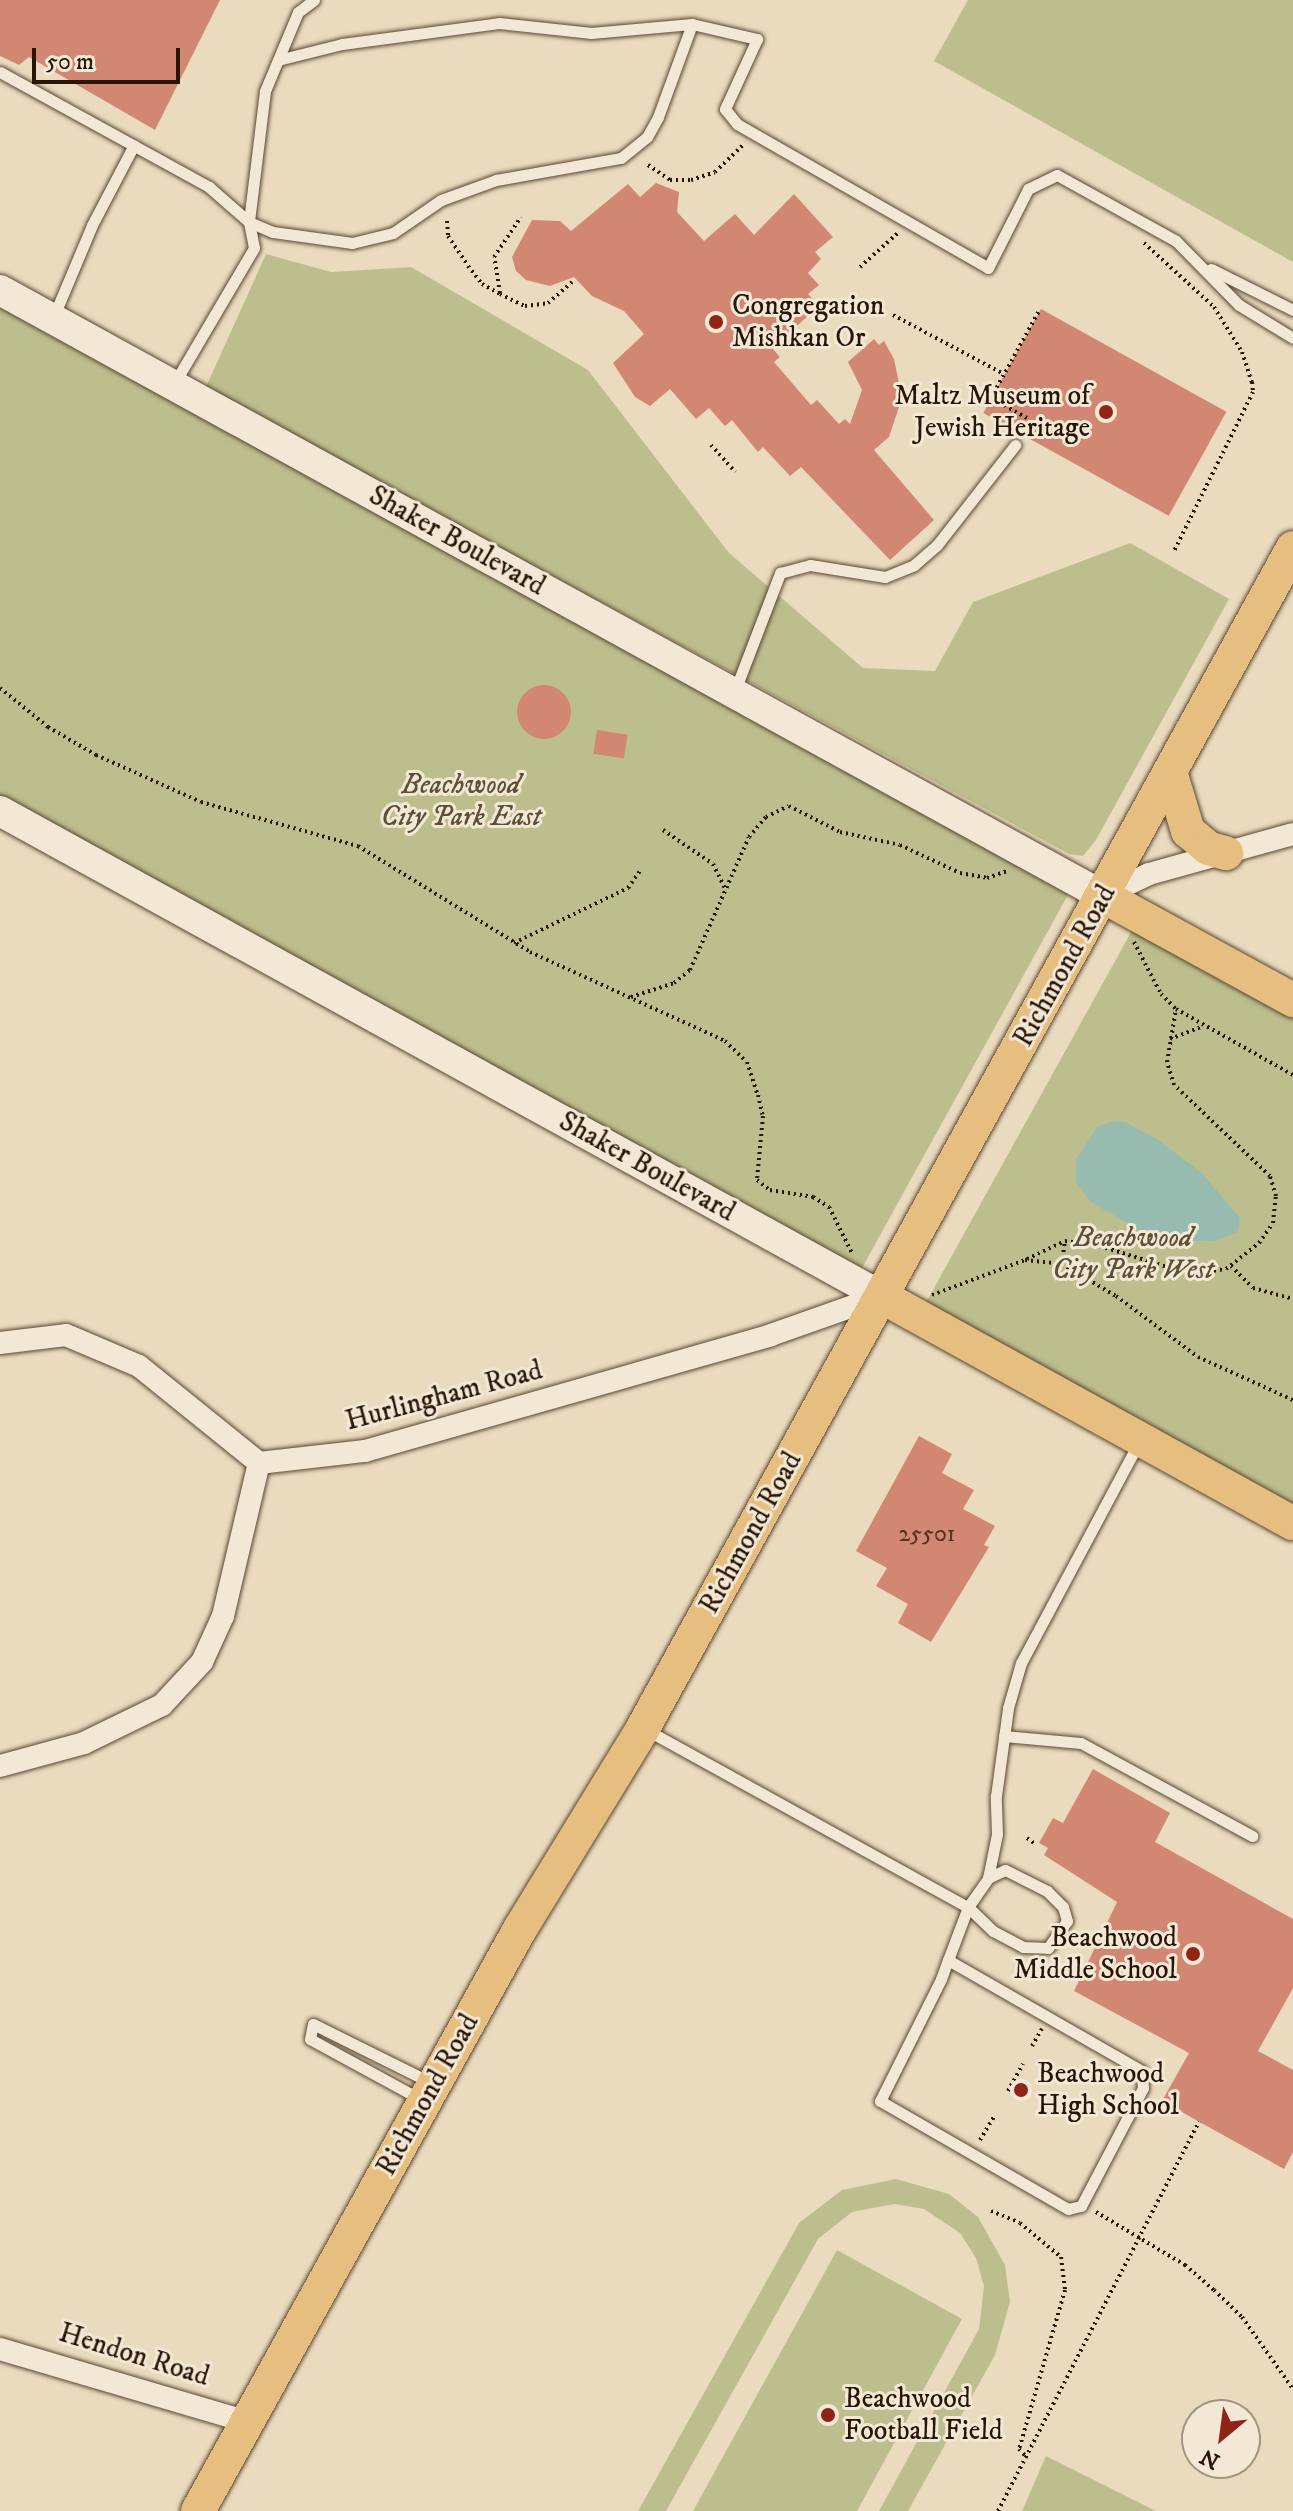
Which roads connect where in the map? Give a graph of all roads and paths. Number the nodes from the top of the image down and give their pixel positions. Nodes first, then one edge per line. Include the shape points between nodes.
1 (314, 0) edge
2 (692, 24) junction
3 (278, 60) junction
4 (0, 72) edge
5 (746, 141) dead end
6 (134, 145) junction
7 (648, 165) dead end
8 (521, 217) dead end
9 (447, 221) dead end
10 (249, 222) junction
11 (901, 230) dead end
12 (1132, 234) dead end
13 (1193, 258) junction
14 (860, 267) dead end
15 (572, 282) dead end
16 (0, 290) edge
17 (500, 294) junction
18 (1293, 310) edge
19 (1039, 311) dead end
20 (893, 315) dead end
21 (53, 319) junction
22 (1293, 338) edge
23 (1004, 374) junction
24 (173, 385) junction
25 (1027, 418) dead end
26 (711, 445) dead end
27 (1015, 445) dead end
28 (735, 472) dead end
29 (1293, 548) edge
30 (1174, 551) dead end
31 (0, 688) edge
32 (734, 693) junction
33 (1171, 775) junction
34 (0, 811) edge
35 (663, 830) dead end
36 (1293, 834) edge
37 (1226, 853) junction
38 (640, 871) dead end
39 (1012, 872) dead end
40 (725, 889) junction
41 (1103, 896) junction
42 (1129, 932) dead end
43 (514, 943) junction
44 (631, 997) junction
45 (1293, 1000) edge
46 (1176, 1009) junction
47 (1201, 1027) junction
48 (1170, 1039) junction
49 (1293, 1075) edge
50 (1065, 1241) junction
51 (857, 1257) dead end
52 (1025, 1260) junction
53 (1062, 1264) junction
54 (1231, 1266) junction
55 (881, 1296) junction
56 (926, 1297) dead end
57 (1293, 1299) edge
58 (0, 1343) edge
59 (1293, 1400) edge
60 (1141, 1439) junction
61 (259, 1463) junction
62 (1293, 1523) edge
63 (643, 1728) junction
64 (1004, 1736) junction
65 (0, 1766) edge
66 (1252, 1836) dead end
67 (1027, 1838) dead end
68 (1034, 1843) dead end
69 (988, 1878) junction
70 (968, 1907) junction
71 (948, 1960) junction
72 (1043, 2027) dead end
73 (1032, 2046) dead end
74 (1023, 2064) dead end
75 (1008, 2091) dead end
76 (429, 2093) junction
77 (994, 2117) dead end
78 (1199, 2122) dead end
79 (980, 2140) dead end
80 (1094, 2210) dead end
81 (991, 2211) dead end
82 (1140, 2236) junction
83 (0, 2349) edge
84 (1293, 2389) edge
85 (248, 2422) junction
86 (1027, 2458) junction
87 (198, 2511) edge
88 (998, 2511) edge

1 - 3 lane via 298,12
2 - 3 lane via 591,33 499,23 342,44
2 - 10 lane via 647,137 621,158 496,180 441,200 393,233 352,243 273,232
2 - 13 lane via 757,39 725,109 737,124 988,268 1028,189 1057,175 1176,241
3 - 10 lane via 265,91
4 - 6 lane
5 - 7 path via 715,172 691,180 670,180
6 - 10 lane via 209,187
6 - 21 lane via 92,225
8 - 17 path via 494,257
9 - 17 path via 448,236 468,266 482,284
10 - 24 lane via 254,248
11 - 14 path
12 - 30 path via 1214,307 1242,352 1252,382 1253,392
13 - 18 lane via 1243,289
13 - 22 lane via 1239,305
15 - 17 path via 548,303 525,306
16 - 21 main road, Shaker Boulevard
19 - 23 path
20 - 23 path
21 - 24 main road, Shaker Boulevard
23 - 25 path via 991,398
24 - 32 main road, Shaker Boulevard
26 - 28 path
27 - 32 lane via 937,545 914,565 885,577 810,565 780,573
29 - 33 main road, Richmond Road
31 - 43 path via 96,755 201,802 358,846
32 - 41 main road, Shaker Boulevard
33 - 37 main road via 1188,831 1208,848
33 - 41 main road, Richmond Road
34 - 55 main road, Shaker Boulevard
35 - 40 path via 713,864
36 - 37 street
37 - 41 street via 1149,874
38 - 43 path via 628,888
39 - 40 path via 987,878 960,873 900,845 840,832 789,806 766,817 749,837
40 - 44 path via 690,970 674,983
41 - 45 main road, Shaker Boulevard
41 - 55 main road, Richmond Road
42 - 46 path via 1161,994
43 - 44 path
44 - 51 path via 716,1035 741,1055 752,1070 763,1116 757,1180 770,1190 813,1197 829,1207
46 - 47 path
46 - 48 path
47 - 48 path
47 - 49 path
48 - 54 path via 1167,1062 1174,1085 1270,1176 1276,1196 1266,1233
50 - 52 path via 1045,1246
50 - 53 path
50 - 54 path via 1100,1246 1190,1274
52 - 53 path
52 - 56 path
53 - 59 path via 1116,1296 1198,1357
54 - 57 path via 1253,1288
55 - 60 main road, Shaker Boulevard
55 - 61 street, Hurlingham Road via 777,1334 365,1451
55 - 63 main road, Richmond Road
58 - 61 street via 66,1335 139,1366
60 - 62 main road, Shaker Boulevard
60 - 64 lane via 1021,1663
61 - 65 street via 223,1616 202,1662 162,1705 84,1743
63 - 70 lane
63 - 76 main road, Richmond Road via 520,1929
64 - 66 lane via 1081,1743
64 - 69 lane via 997,1834
67 - 68 path
69 - 70 lane
69 - 70 lane via 1005,1870 1047,1891 1063,1907 1067,1921 1060,1936 1048,1948 1023,1947 993,1931
70 - 71 lane
71 - 71 lane via 880,2101 1068,2209 1081,2206 1143,2088 1142,2071
72 - 73 path
74 - 75 path
76 - 76 lane via 313,2024 310,2039
76 - 85 main road, Richmond Road
77 - 79 path
78 - 82 path
80 - 82 path
81 - 86 path via 1020,2223 1061,2257 1065,2290 1019,2449
82 - 84 path via 1185,2265 1242,2317
82 - 86 path
83 - 85 street, Hendon Road
85 - 87 main road, Richmond Road
86 - 88 path

